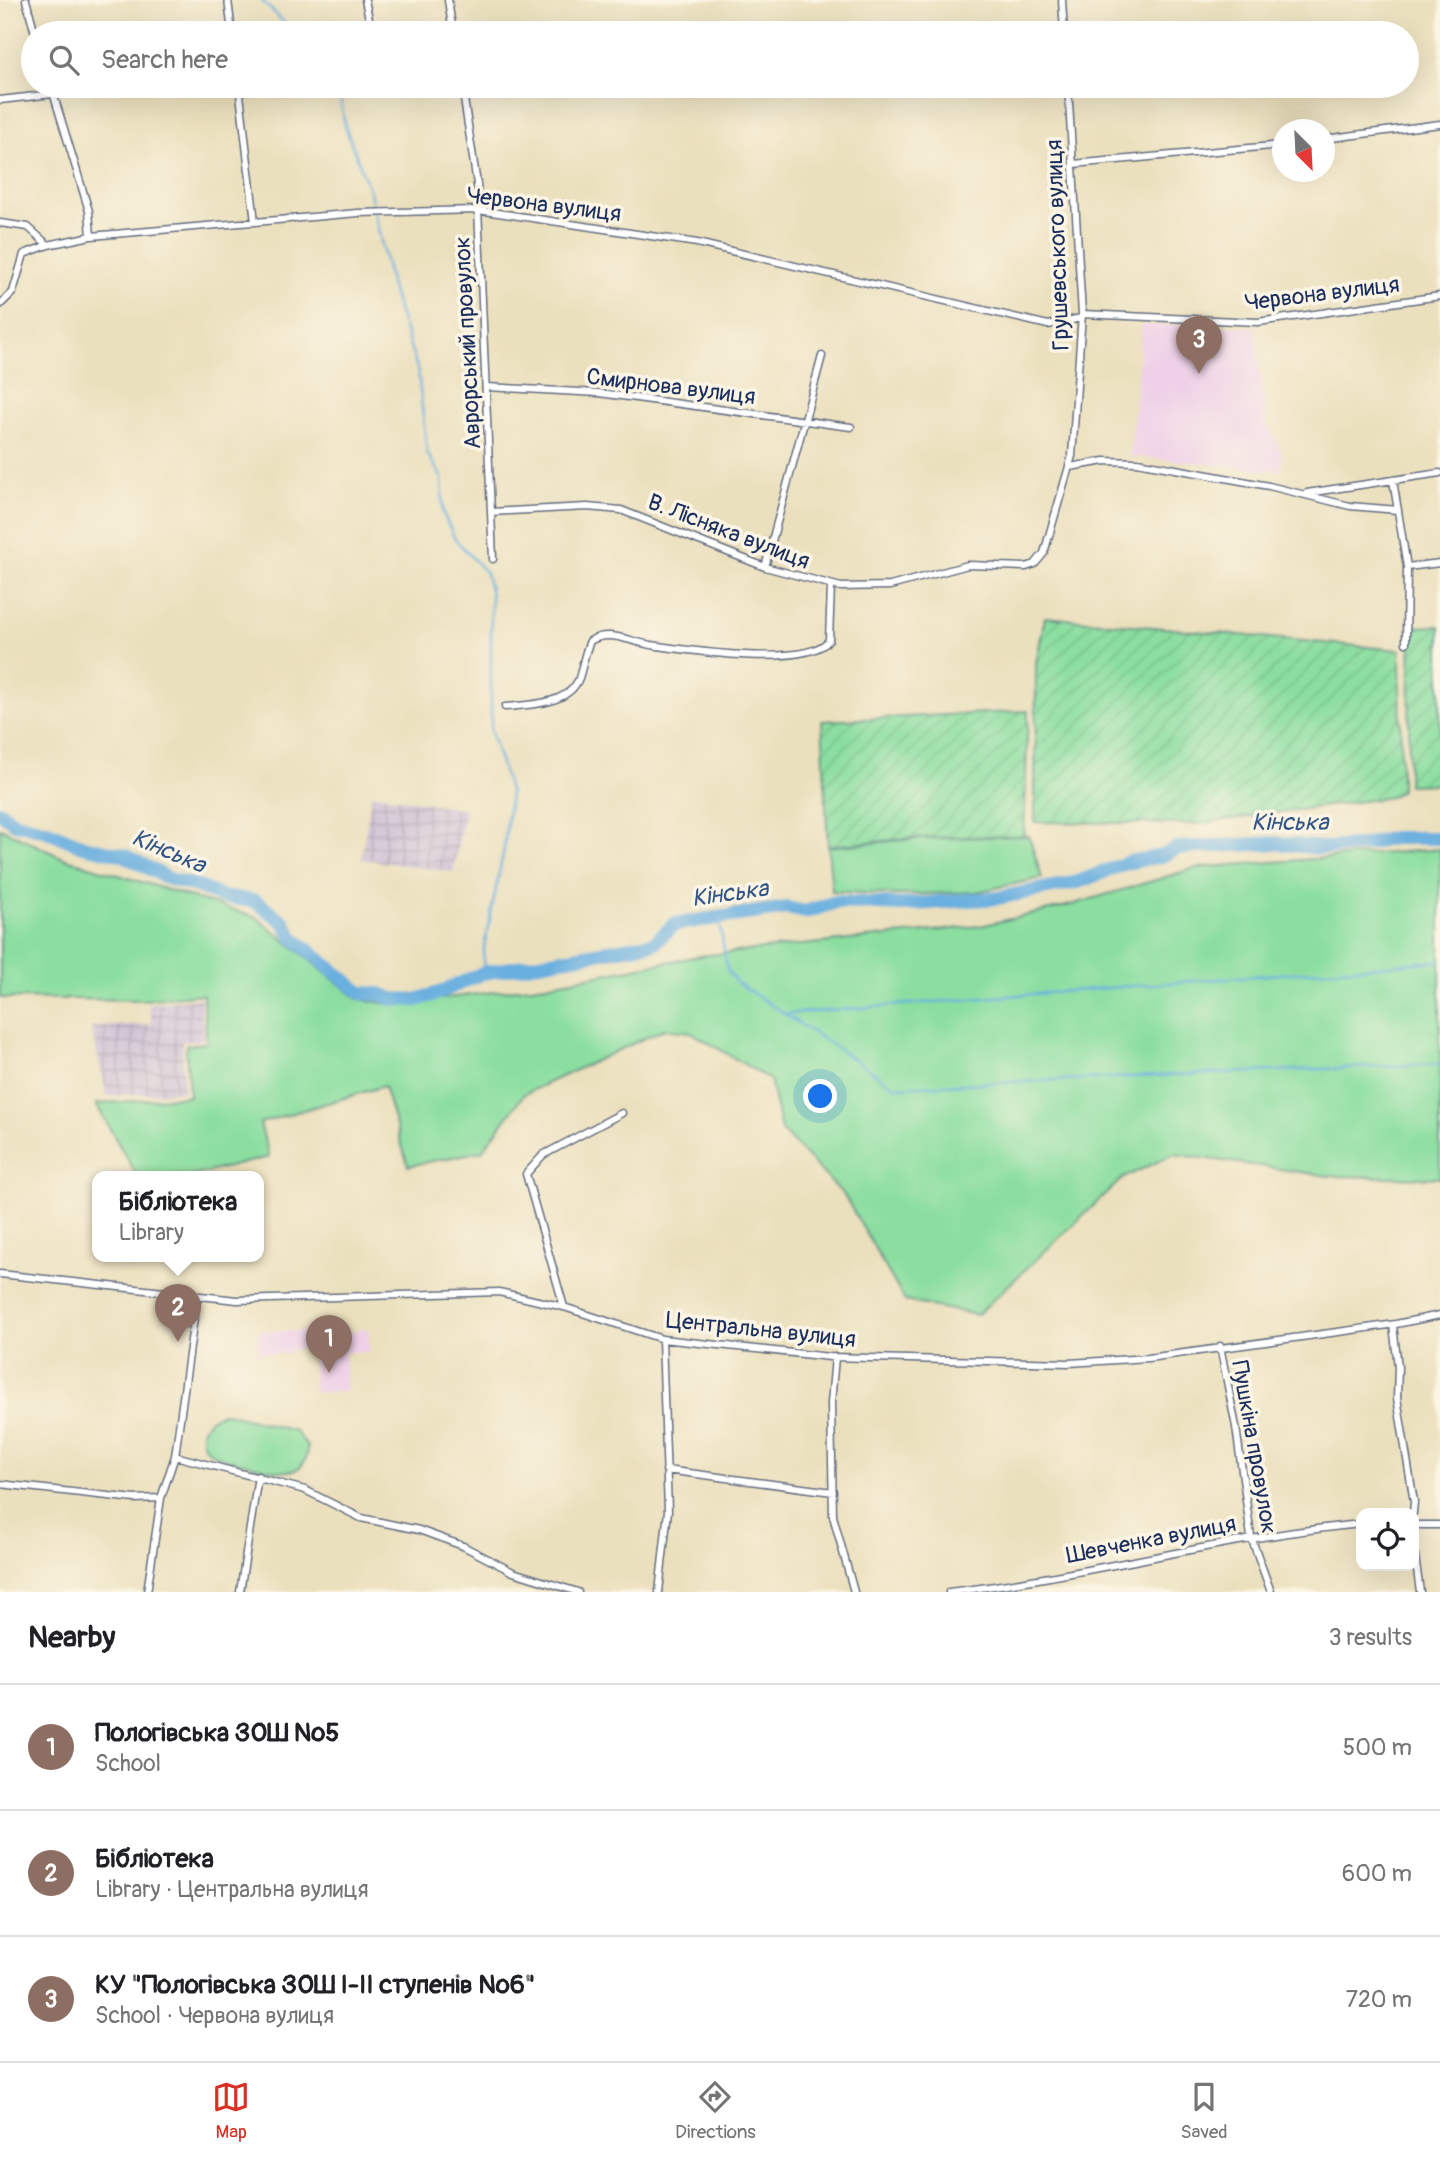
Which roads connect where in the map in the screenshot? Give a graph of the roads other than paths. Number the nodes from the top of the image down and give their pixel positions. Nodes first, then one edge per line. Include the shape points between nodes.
1 (26, 0) edge
2 (228, 0) edge
3 (365, 0) edge
4 (448, 0) edge
5 (1062, 0) edge
6 (32, 21) edge
7 (231, 21) edge
8 (369, 21) edge
9 (451, 21) edge
10 (1063, 21) edge
11 (21, 98) edge
12 (54, 98) edge
13 (240, 98) edge
14 (464, 98) edge
15 (1069, 98) edge
16 (0, 100) edge
17 (1440, 124) edge
18 (1335, 138) edge
19 (1272, 146) edge
20 (1073, 164) junction
21 (478, 210) junction
22 (256, 222) junction
23 (0, 223) edge
24 (91, 236) junction
25 (48, 245) junction
26 (1440, 296) edge
27 (0, 305) edge
28 (1082, 316) junction
29 (822, 356) dead end
30 (487, 387) junction
31 (804, 421) junction
32 (851, 427) dead end
33 (1070, 467) junction
34 (1440, 473) edge
35 (1393, 480) junction
36 (1303, 494) junction
37 (1398, 510) junction
38 (491, 512) junction
39 (493, 559) dead end
40 (1440, 563) edge
41 (1035, 564) joint
42 (765, 567) junction
43 (1407, 567) junction
44 (831, 586) junction
45 (1406, 643) dead end
46 (505, 707) dead end
47 (622, 1113) dead end
48 (0, 1274) edge
49 (197, 1296) junction
50 (564, 1307) junction
51 (1440, 1315) edge
52 (1392, 1325) junction
53 (662, 1339) junction
54 (1220, 1346) junction
55 (835, 1357) junction
56 (175, 1456) junction
57 (666, 1470) junction
58 (258, 1476) junction
59 (0, 1484) edge
60 (833, 1492) junction
61 (161, 1498) junction
62 (1413, 1508) edge
63 (1356, 1525) edge
64 (1419, 1525) edge
65 (1440, 1525) edge
66 (1251, 1537) junction
67 (1417, 1571) edge
68 (147, 1592) edge
69 (240, 1592) edge
70 (578, 1592) edge
71 (659, 1592) edge
72 (854, 1592) edge
73 (949, 1592) edge
74 (1271, 1592) edge
75 (1420, 1592) edge

1 - 6 street
2 - 7 street
3 - 8 street
4 - 9 street
5 - 10 street
11 - 16 street
12 - 24 street via 89,211
13 - 22 street
14 - 21 street, Аврорський провулок
15 - 20 street, Грушевського вулиця
17 - 18 street
19 - 20 street
20 - 28 street, Грушевського вулиця
21 - 22 street, Червона вулиця
21 - 28 street, Червона вулиця via 697,243 1028,321 1056,325
21 - 30 street, Аврорський провулок
22 - 24 street, Червона вулиця
23 - 25 street via 28,228
24 - 25 street, Червона вулиця
25 - 27 street via 24,254 13,292
26 - 28 street, Червона вулиця via 1258,322
28 - 33 street, Грушевського вулиця
29 - 31 street
30 - 31 street, Смирнова вулиця via 599,393
30 - 38 street, Аврорський провулок
31 - 32 street, Смирнова вулиця
31 - 42 street
33 - 36 street via 1137,462
33 - 41 street, Грушевського вулиця via 1044,553
34 - 35 street
35 - 36 street
35 - 37 street
36 - 37 street via 1350,506
37 - 43 street
38 - 39 street, Аврорський провулок
38 - 42 street, В. Лісняка вулиця via 621,510
40 - 43 street
41 - 44 street, В. Лісняка вулиця via 968,565 890,586
42 - 44 street, В. Лісняка вулиця
43 - 45 street
44 - 46 street via 829,640 817,650 701,652 606,635 590,641 578,681 561,696 546,703
47 - 50 street via 543,1155 526,1174
48 - 49 street, Центральна вулиця
49 - 50 street, Центральна вулиця via 237,1300 499,1292
49 - 56 street
50 - 53 street, Центральна вулиця
51 - 52 street, Центральна вулиця
52 - 54 street, Центральна вулиця
52 - 62 street via 1397,1398
53 - 55 street, Центральна вулиця
53 - 57 street
54 - 55 street, Центральна вулиця via 1148,1358 1069,1363
54 - 66 street, Пушкіна провулок
55 - 60 street
56 - 58 street
56 - 61 street
57 - 60 street
57 - 71 street via 668,1511
58 - 69 street
58 - 70 street via 305,1490 361,1518 463,1546 513,1572
59 - 61 street
60 - 72 street via 838,1539
61 - 68 street
63 - 66 street, Шевченка вулиця
64 - 65 street
66 - 73 street, Шевченка вулиця via 1058,1576
66 - 74 street, Пушкіна провулок
67 - 75 street

